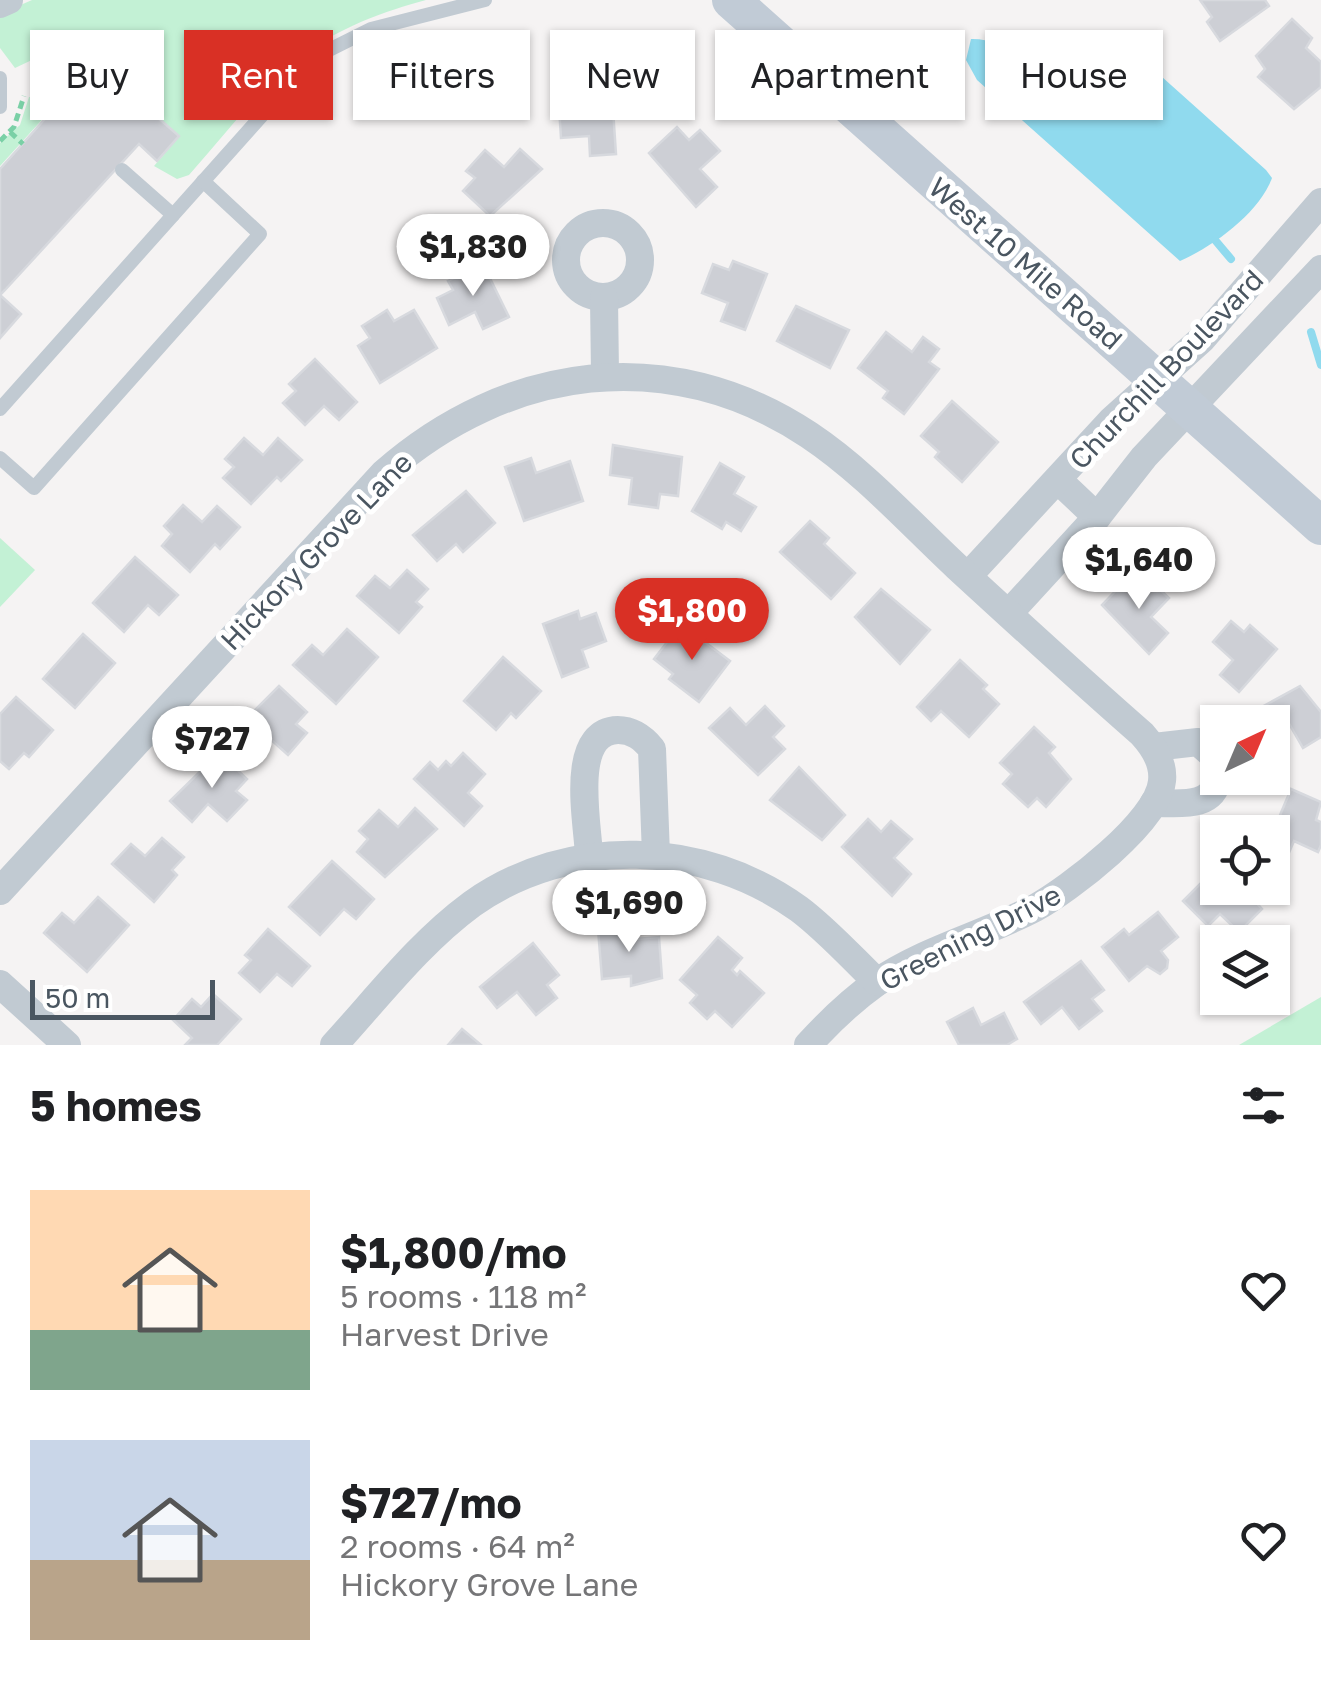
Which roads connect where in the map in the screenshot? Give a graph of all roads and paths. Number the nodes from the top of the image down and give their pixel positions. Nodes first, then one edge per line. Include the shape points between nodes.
1 (8, 0) edge
2 (485, 0) edge
3 (731, 0) edge
4 (0, 4) edge
5 (0, 78) edge
6 (0, 107) edge
7 (10, 132) dead end
8 (23, 144) dead end
9 (122, 170) dead end
10 (202, 181) junction
11 (1321, 202) edge
12 (173, 215) junction
13 (1274, 257) junction
14 (1314, 278) edge
15 (604, 298) dead end
16 (605, 374) junction
17 (1156, 379) junction
18 (0, 408) edge
19 (1190, 410) junction
20 (0, 458) edge
21 (1058, 480) junction
22 (1097, 517) junction
23 (1321, 526) edge
24 (968, 576) junction
25 (1009, 613) junction
26 (1200, 744) edge
27 (1154, 747) junction
28 (1158, 791) junction
29 (1210, 795) edge
30 (656, 855) junction
31 (589, 856) junction
32 (0, 891) edge
33 (877, 982) junction
34 (0, 984) edge
35 (68, 1045) edge
36 (334, 1045) edge
37 (808, 1045) edge

1 - 4 street
2 - 10 lane via 371,29 329,50
3 - 17 main road, West 10 Mile Road
5 - 6 lane
7 - 8 path
9 - 12 lane
10 - 12 lane
10 - 20 lane via 260,234 34,488
11 - 13 street, Churchill Boulevard
12 - 18 lane
13 - 14 street, Churchill Boulevard
13 - 17 street, Churchill Boulevard via 1202,339
14 - 19 street, Churchill Boulevard
15 - 16 street
16 - 24 street, Hickory Grove Lane via 712,390 779,418 834,453
16 - 32 street, Hickory Grove Lane via 486,405 412,448
17 - 19 main road, West 10 Mile Road
17 - 21 street, Churchill Boulevard
19 - 22 street, Churchill Boulevard
19 - 23 main road, West 10 Mile Road
21 - 22 street, Churchill Boulevard
21 - 24 street, Churchill Boulevard
22 - 25 street, Churchill Boulevard
24 - 25 street, Hickory Grove Lane
25 - 27 street, Hickory Grove Lane
26 - 27 street
27 - 28 street
28 - 29 street
28 - 33 street, Greening Drive via 1130,832 1056,895
30 - 31 street
30 - 31 street via 652,749 638,734 616,730 600,736 585,759
30 - 33 street via 698,860 775,893
31 - 36 street via 514,880 474,903 442,928
33 - 37 street, Greening Drive
34 - 35 street

